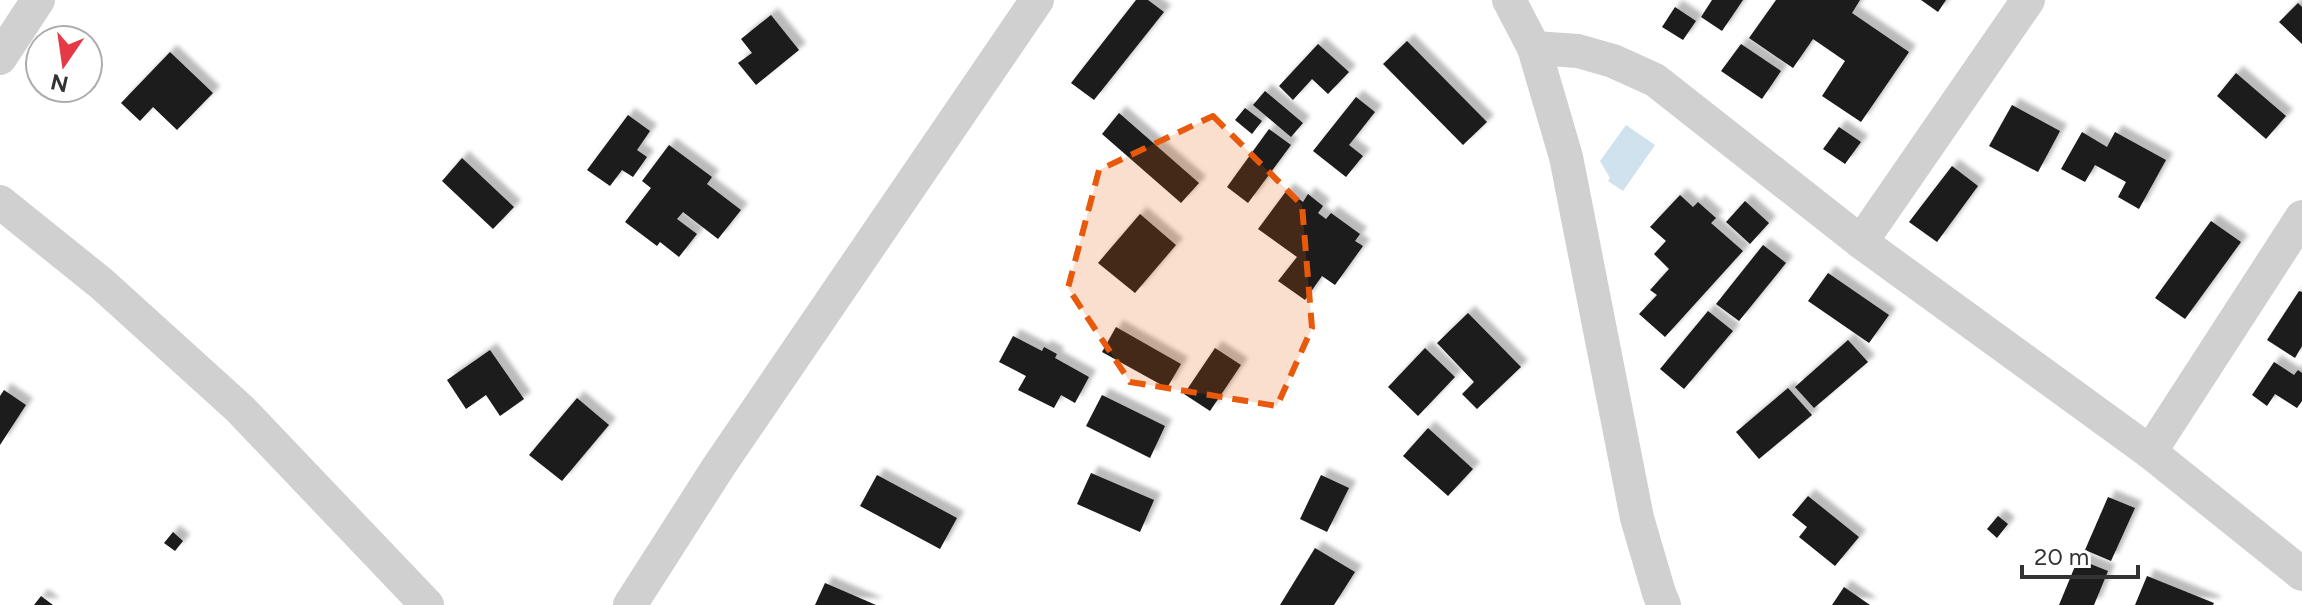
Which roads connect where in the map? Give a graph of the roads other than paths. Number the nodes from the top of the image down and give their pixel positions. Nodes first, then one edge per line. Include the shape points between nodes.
1 (38, 0) edge
2 (1037, 0) edge
3 (1509, 0) edge
4 (2028, 0) edge
5 (1534, 48) junction
6 (0, 58) edge
7 (0, 202) edge
8 (2302, 217) edge
9 (1861, 242) junction
10 (2150, 452) junction
11 (2302, 574) edge
12 (427, 605) edge
13 (630, 605) edge
14 (1664, 605) edge

1 - 6 street
2 - 13 street
3 - 5 street
4 - 9 street
5 - 9 street via 1578,51 1655,80
5 - 14 street via 1566,157 1637,518
7 - 12 street via 102,284 240,409
8 - 10 street
9 - 10 street
10 - 11 street

